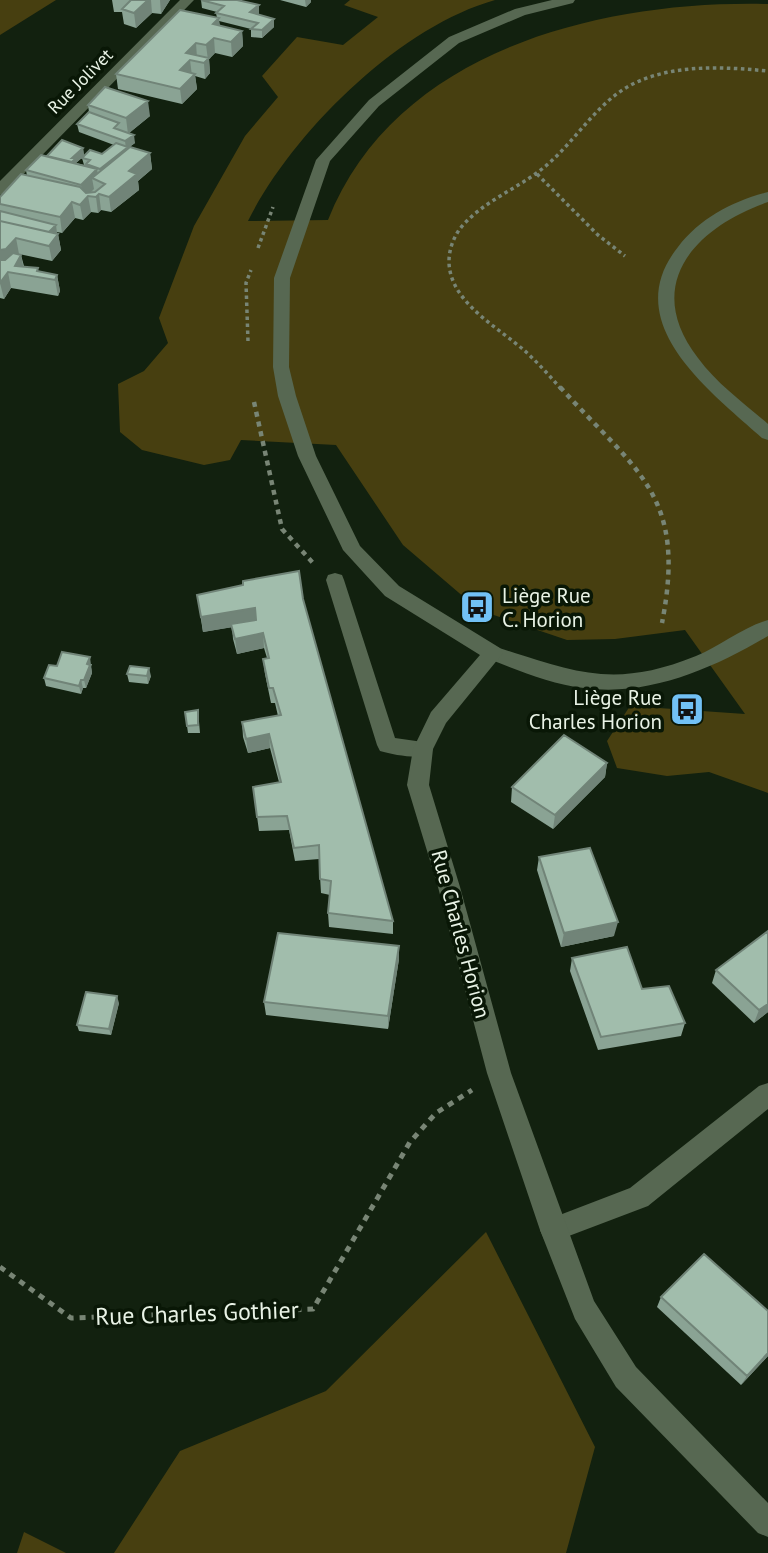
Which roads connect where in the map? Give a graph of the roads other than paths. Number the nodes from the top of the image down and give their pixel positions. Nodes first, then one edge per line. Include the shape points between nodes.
1 (187, 0) edge
2 (568, 0) edge
3 (0, 190) edge
4 (768, 197) edge
5 (768, 434) edge
6 (335, 580) dead end
7 (768, 627) edge
8 (493, 653) junction
9 (423, 748) junction
10 (768, 1094) edge
11 (553, 1230) junction
12 (768, 1523) edge

1 - 3 street, Rue Jolivet
2 - 8 street via 520,12 454,40 374,103 323,160 282,278 281,367 287,396 307,456 352,550 392,591
4 - 5 street via 736,208 694,234 676,254 667,295 675,336 688,358
6 - 9 street via 387,745
7 - 8 street via 730,651 634,681 585,681
8 - 9 street, Rue Charles Horion via 438,718
9 - 11 street, Rue Charles Horion via 418,785 499,1073
10 - 11 street via 639,1198
11 - 12 street via 584,1310 626,1377

